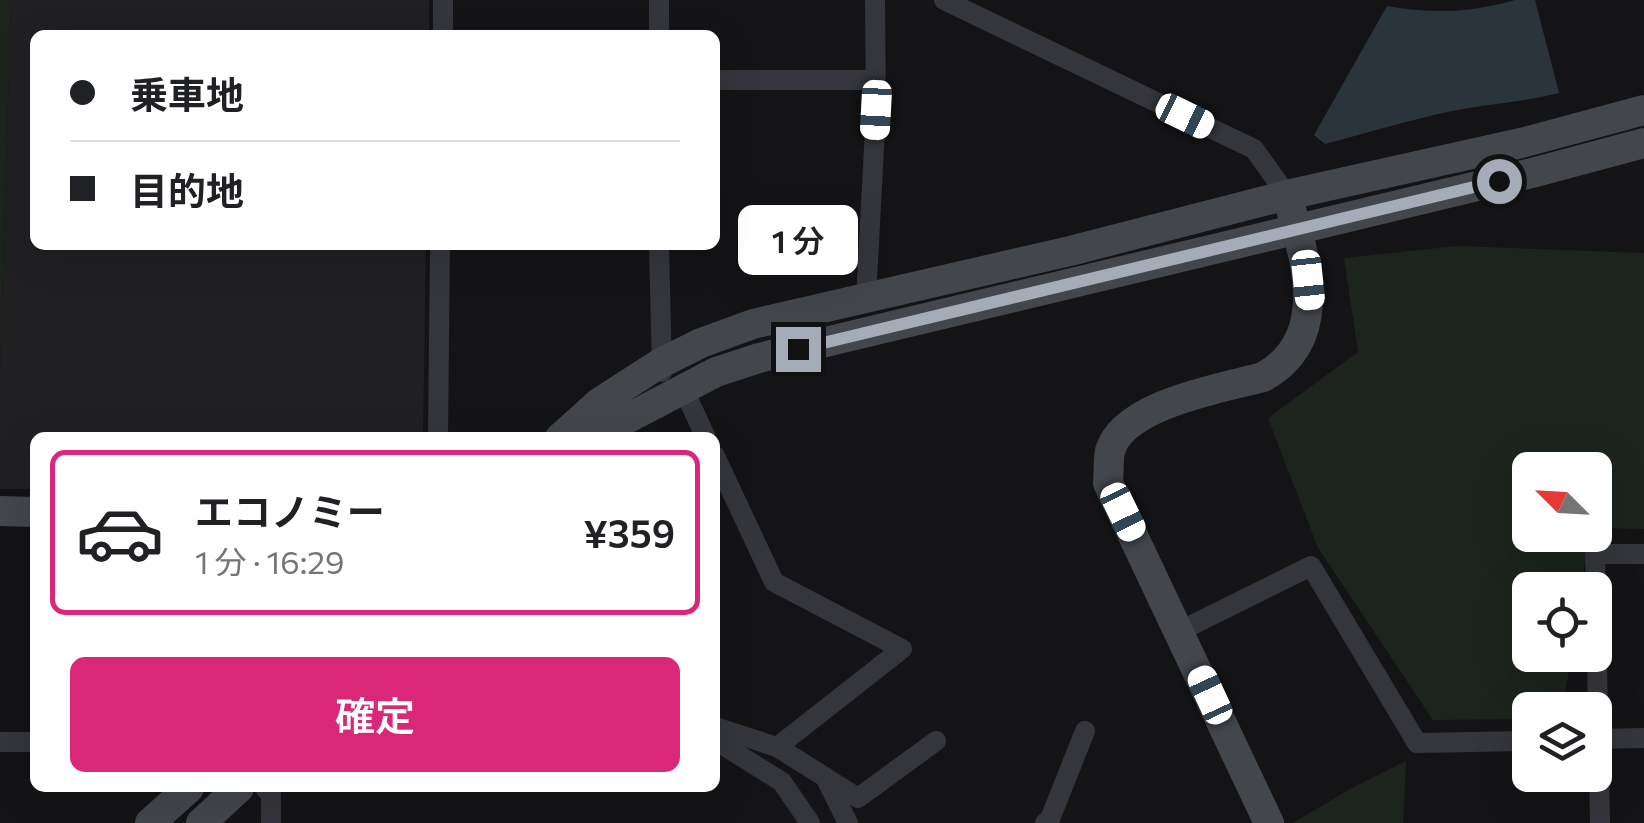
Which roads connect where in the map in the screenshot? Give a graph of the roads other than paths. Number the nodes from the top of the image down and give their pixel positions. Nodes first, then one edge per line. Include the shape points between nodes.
1 (443, 0) edge
2 (659, 0) edge
3 (875, 0) edge
4 (944, 0) edge
5 (442, 30) edge
6 (659, 30) edge
7 (720, 80) edge
8 (876, 80) junction
9 (1644, 110) edge
10 (1644, 143) edge
11 (1287, 195) junction
12 (1297, 229) junction
13 (440, 250) edge
14 (659, 250) edge
15 (866, 299) junction
16 (659, 364) junction
17 (677, 394) junction
18 (438, 432) edge
19 (567, 432) edge
20 (608, 432) edge
21 (702, 432) edge
22 (720, 467) edge
23 (0, 511) edge
24 (30, 512) edge
25 (1644, 554) edge
26 (1180, 631) junction
27 (1596, 692) edge
28 (720, 729) edge
29 (1085, 731) dead end
30 (1644, 738) edge
31 (1612, 739) edge
32 (936, 741) dead end
33 (1512, 741) edge
34 (0, 742) edge
35 (30, 742) edge
36 (720, 743) edge
37 (777, 748) junction
38 (824, 777) junction
39 (185, 792) edge
40 (235, 792) edge
41 (269, 792) edge
42 (1599, 792) edge
43 (150, 823) edge
44 (201, 823) edge
45 (270, 823) edge
46 (810, 823) edge
47 (848, 823) edge
48 (1045, 823) edge
49 (1269, 823) edge
50 (1600, 823) edge

1 - 5 street
2 - 6 street
3 - 8 street
4 - 11 street via 1254,149
7 - 8 street
8 - 15 street
9 - 11 street
10 - 12 street
11 - 12 street
11 - 15 street
12 - 17 street via 759,358
12 - 26 street via 1310,304 1280,368 1143,414 1110,449 1108,483
13 - 18 street
14 - 16 street
15 - 16 street via 753,324
16 - 17 street
16 - 19 street
17 - 20 street
17 - 21 street
22 - 37 street via 774,582 902,649
23 - 24 street
25 - 27 street via 1595,554
26 - 33 street via 1312,566 1417,743
26 - 49 street
28 - 37 street
29 - 48 street
30 - 31 street
32 - 38 street via 858,798
34 - 35 street
36 - 46 street via 782,782
37 - 38 street
38 - 47 street
39 - 43 street
40 - 44 street
41 - 45 street
42 - 50 street

